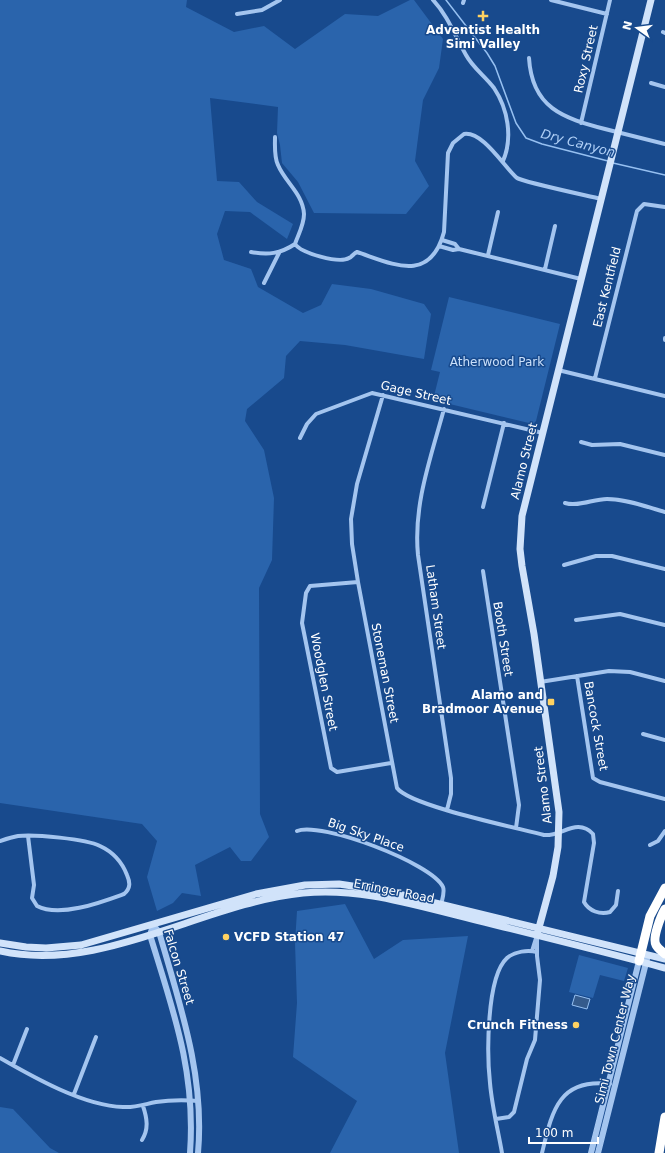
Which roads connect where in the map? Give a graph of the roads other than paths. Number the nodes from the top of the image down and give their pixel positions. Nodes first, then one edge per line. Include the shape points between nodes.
1 (280, 0) edge
2 (433, 0) edge
3 (551, 0) edge
4 (610, 0) edge
5 (650, 0) edge
6 (237, 14) dead end
7 (607, 14) junction
8 (529, 58) dead end
9 (651, 83) dead end
10 (665, 87) edge
11 (581, 123) junction
12 (617, 132) junction
13 (276, 137) dead end
14 (665, 144) edge
15 (503, 161) junction
16 (601, 199) junction
17 (665, 208) edge
18 (498, 212) dead end
19 (555, 226) dead end
20 (442, 240) junction
21 (295, 244) junction
22 (439, 246) junction
23 (460, 249) junction
24 (251, 252) dead end
25 (280, 252) junction
26 (488, 255) junction
27 (545, 269) junction
28 (581, 278) junction
29 (264, 283) dead end
30 (558, 370) junction
31 (595, 378) junction
32 (383, 395) junction
33 (665, 396) edge
34 (444, 409) junction
35 (504, 423) junction
36 (543, 433) junction
37 (300, 438) dead end
38 (581, 442) dead end
39 (665, 455) edge
40 (565, 504) dead end
41 (483, 507) dead end
42 (665, 512) edge
43 (564, 565) dead end
44 (665, 569) edge
45 (483, 571) dead end
46 (358, 582) junction
47 (576, 620) dead end
48 (665, 625) edge
49 (577, 676) junction
50 (665, 681) edge
51 (540, 682) junction
52 (643, 734) dead end
53 (665, 740) edge
54 (391, 762) junction
55 (665, 799) edge
56 (447, 810) junction
57 (516, 828) junction
58 (297, 831) dead end
59 (665, 831) edge
60 (559, 832) junction
61 (28, 836) junction
62 (0, 841) edge
63 (650, 845) dead end
64 (665, 888) edge
65 (618, 891) dead end
66 (441, 904) junction
67 (665, 909) edge
68 (440, 911) junction
69 (153, 924) junction
70 (159, 932) junction
71 (538, 932) junction
72 (150, 935) junction
73 (0, 943) edge
74 (0, 951) edge
75 (532, 951) junction
76 (537, 952) junction
77 (665, 954) edge
78 (643, 958) junction
79 (665, 959) edge
80 (665, 968) edge
81 (27, 1029) dead end
82 (96, 1037) dead end
83 (0, 1058) edge
84 (13, 1065) junction
85 (612, 1084) junction
86 (74, 1094) junction
87 (190, 1100) junction
88 (199, 1101) junction
89 (143, 1106) junction
90 (665, 1117) edge
91 (496, 1119) junction
92 (142, 1140) dead end
93 (190, 1153) edge
94 (198, 1153) edge
95 (502, 1153) edge
96 (542, 1153) edge
97 (591, 1153) edge
98 (598, 1153) edge
99 (659, 1153) edge

1 - 6 street via 262,10
2 - 15 street via 449,22 470,61 498,95 510,133
3 - 7 street
4 - 7 street, Roxy Street
5 - 12 main road, Alamo Street
7 - 11 street, Roxy Street
8 - 11 street via 530,70 545,101 560,114
9 - 10 street
11 - 12 street
12 - 14 street
12 - 16 main road, Alamo Street
13 - 21 street via 275,152 278,165 295,190 304,213
15 - 16 street via 518,178
15 - 20 street via 472,134 464,134 453,143 448,153
16 - 28 main road, Alamo Street
17 - 31 street, East Kentfield via 644,204 637,211
18 - 26 street
19 - 27 street
20 - 22 street
20 - 23 street via 455,244
21 - 22 street via 304,252 317,256 342,260 357,252 398,266 412,267 430,258
21 - 25 street
22 - 23 street via 450,250
23 - 26 street
24 - 25 street
25 - 29 street
26 - 27 street
27 - 28 street
28 - 30 main road, Alamo Street
30 - 31 street
30 - 36 main road, Alamo Street
31 - 33 street
32 - 34 street, Gage Street
32 - 37 street, Gage Street via 367,394 321,411 311,419
32 - 46 street, Stoneman Street via 352,507 352,544
34 - 35 street, Gage Street
34 - 56 street, Latham Street via 421,492 416,530 451,778
35 - 36 street, Gage Street
35 - 41 street
36 - 51 main road, Alamo Street via 522,516 520,549
38 - 39 street via 592,445 620,444
40 - 42 street via 575,505 599,499 614,499
43 - 44 street via 596,556 612,556
45 - 57 street, Booth Street via 519,805
46 - 54 street, Stoneman Street
46 - 54 street, Woodglen Street via 310,586 306,593 303,629 331,768 337,772
47 - 48 street via 620,614
49 - 50 street via 622,671
49 - 51 street
49 - 55 street, Bancock Street via 593,778
51 - 60 main road, Alamo Street via 559,812
52 - 53 street
54 - 56 street, Stoneman Street via 399,791 421,802
56 - 57 street, Stoneman Street
57 - 60 street, Stoneman Street via 550,836
58 - 66 street, Big Sky Place via 308,828 331,833 405,859 432,875 441,884 444,890
59 - 63 street via 658,841
60 - 65 street, Stoneman Street via 573,827 593,834 594,842 584,898 587,907 602,913 610,912 616,905
60 - 71 main road, Alamo Street via 553,876
61 - 61 street via 34,885 32,898 36,906 49,909 82,907 127,891 130,882 121,862 107,850 90,842
61 - 62 street
64 - 78 highway via 650,916
66 - 68 street, Big Sky Place
66 - 69 main road, Erringer Road via 371,888 339,884 305,885 256,894
66 - 71 main road, Erringer Road
67 - 77 highway via 655,939 656,946
68 - 70 main road, Erringer Road via 370,895 303,893 261,900
68 - 71 main road, Erringer Road
69 - 70 street, Falcon Street
69 - 72 street, Falcon Street
69 - 73 main road, Erringer Road via 101,940 67,947 26,947
70 - 72 main road, Erringer Road
70 - 88 street, Falcon Street via 190,1040
71 - 75 street, Alamo Street
71 - 76 street, Alamo Street
71 - 78 main road, Erringer Road
72 - 74 main road, Erringer Road via 91,951 61,955
72 - 87 street, Falcon Street via 184,1049
75 - 76 street
75 - 91 street via 512,954 507,958 496,980 488,1050
76 - 91 street, Alamo Street via 540,980 535,1040 527,1059 514,1112 509,1117
78 - 79 main road, Erringer Road
78 - 80 main road, Erringer Road
78 - 85 street, Simi Town Center Way
81 - 84 street
82 - 86 street
83 - 84 street
84 - 86 street
85 - 96 street via 584,1085 565,1096 553,1111
85 - 97 street, Simi Town Center Way
85 - 98 street, Simi Town Center Way
86 - 89 street via 114,1107
87 - 88 street
87 - 89 street
87 - 93 street, Falcon Street
88 - 94 street, Falcon Street
89 - 92 street via 147,1124 146,1134
90 - 99 highway
91 - 95 street

